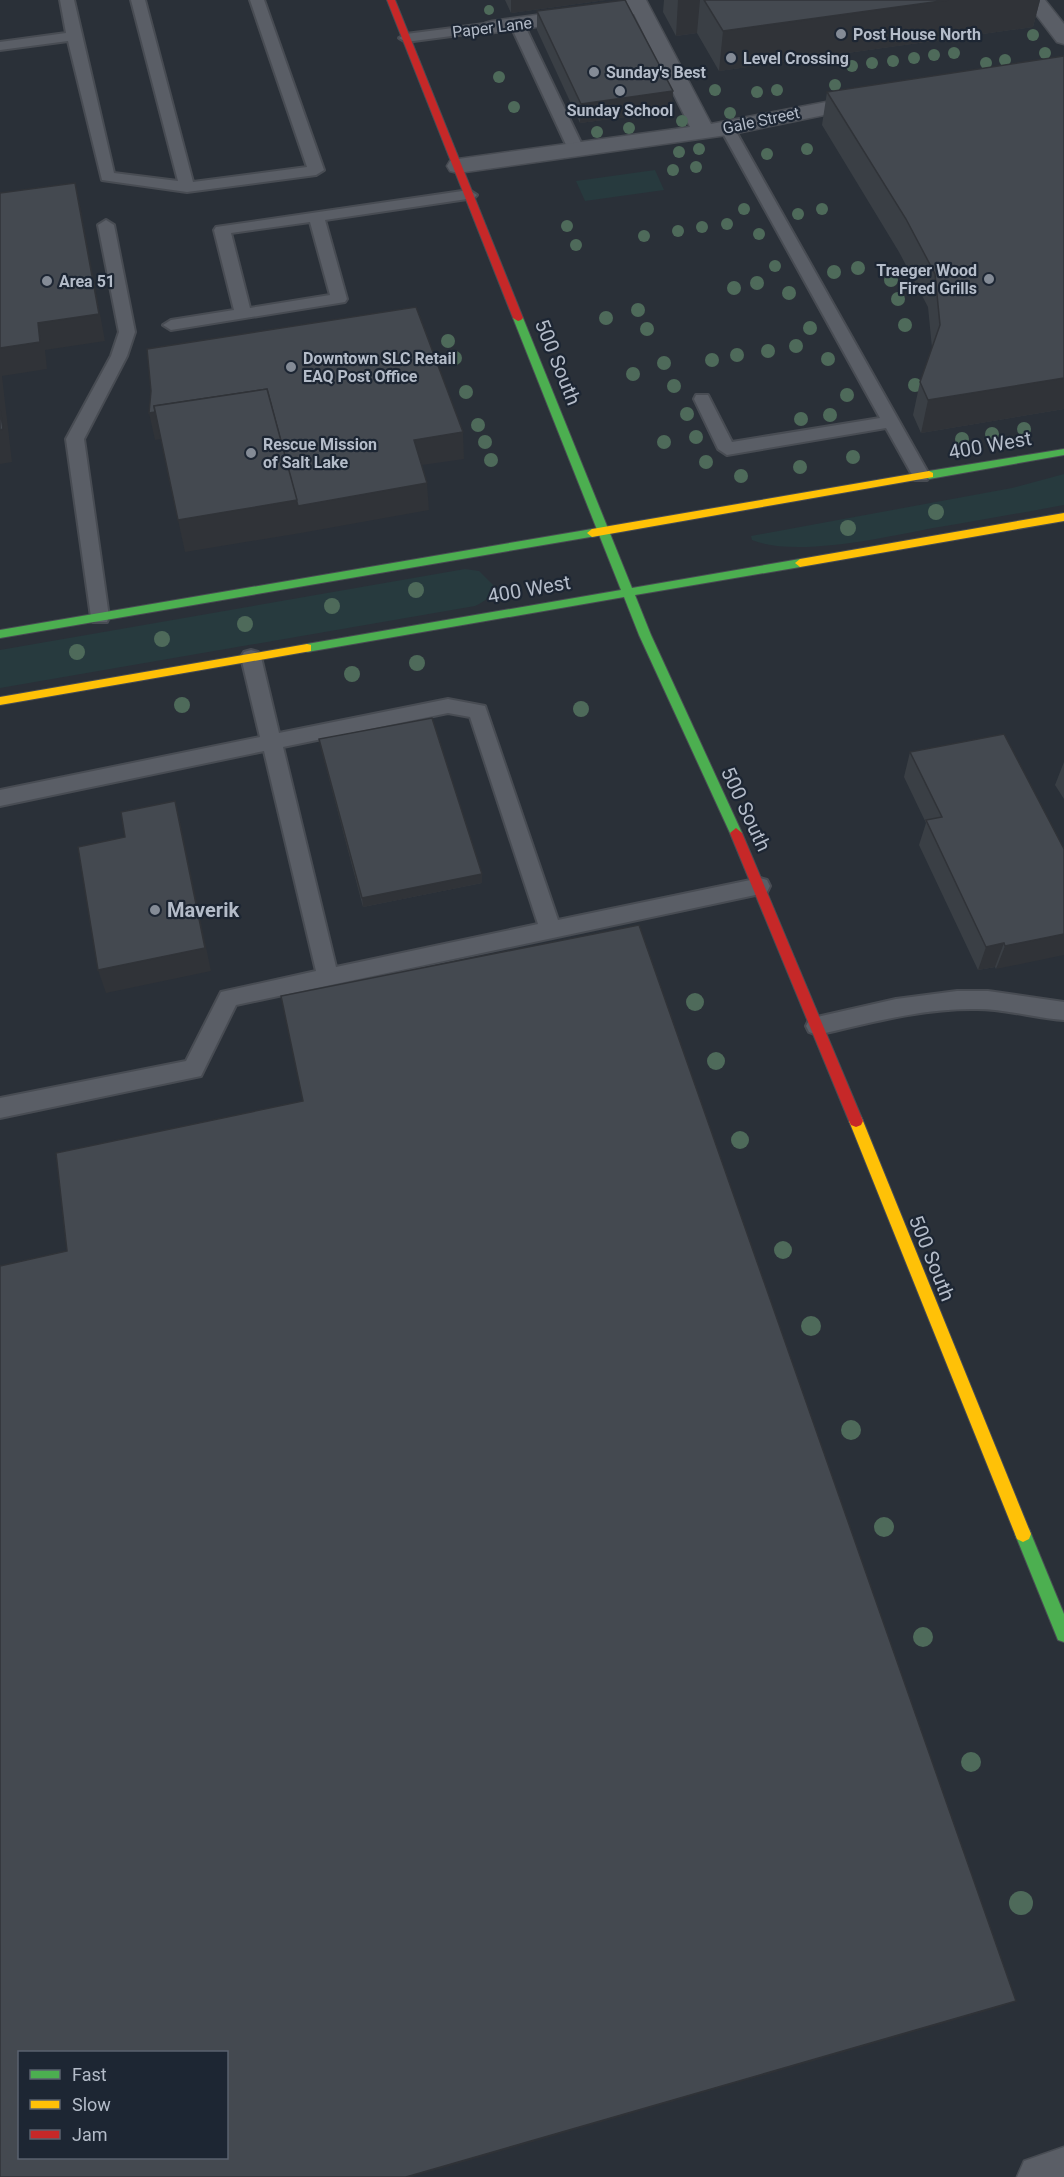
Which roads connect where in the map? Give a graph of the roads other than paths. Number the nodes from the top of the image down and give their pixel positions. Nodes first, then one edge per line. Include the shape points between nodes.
1 (68, 0) edge
2 (138, 0) edge
3 (257, 0) edge
4 (391, 0) edge
5 (1035, 0) edge
6 (640, 7) edge
7 (517, 24) junction
8 (492, 27) joint
9 (1062, 32) edge
10 (74, 36) junction
11 (406, 38) junction
12 (0, 46) edge
13 (892, 97) edge
14 (726, 128) junction
15 (703, 131) junction
16 (576, 149) junction
17 (458, 166) junction
18 (187, 187) junction
19 (469, 195) junction
20 (316, 217) junction
21 (106, 225) dead end
22 (243, 314) junction
23 (171, 325) dead end
24 (702, 399) dead end
25 (890, 422) junction
26 (1064, 452) edge
27 (921, 476) junction
28 (1064, 517) edge
29 (604, 531) junction
30 (628, 592) junction
31 (100, 617) junction
32 (0, 634) edge
33 (251, 657) junction
34 (0, 701) edge
35 (270, 744) junction
36 (0, 798) edge
37 (760, 886) junction
38 (550, 929) junction
39 (328, 976) junction
40 (1064, 1011) edge
41 (817, 1026) junction
42 (0, 1108) edge
43 (1064, 1634) edge
44 (1064, 2170) edge
45 (1040, 2177) edge

1 - 10 lane
2 - 18 lane
3 - 18 lane via 316,170
4 - 11 main road, 500 South
5 - 9 street
6 - 7 street, Paper Lane
6 - 15 street
7 - 8 street, Paper Lane
7 - 16 lane
8 - 11 lane, Paper Lane
10 - 12 lane
10 - 18 lane via 107,177
11 - 17 main road, 500 South
13 - 14 street, Gale Street
14 - 15 street, Gale Street
14 - 25 lane
15 - 16 street, Gale Street
16 - 17 street, Gale Street
17 - 19 main road, 500 South
19 - 20 lane
19 - 29 main road, 500 South
20 - 22 lane via 222,230
20 - 22 lane via 339,299
21 - 31 lane via 127,332 119,356 75,438
22 - 23 lane
24 - 25 lane via 727,449
25 - 27 lane
26 - 27 main road, 400 West
27 - 29 main road, 400 West
28 - 30 main road, 400 West
29 - 30 main road, 500 South
29 - 31 main road, 400 West
30 - 33 main road, 400 West
30 - 37 main road, 500 South
31 - 32 main road, 400 West
33 - 34 main road, 400 West
33 - 35 lane
35 - 36 lane
35 - 38 lane via 448,706 478,711
35 - 39 lane
37 - 38 lane
37 - 41 main road, 500 South
38 - 39 lane
39 - 42 lane via 229,998 193,1069
40 - 41 lane via 979,999 954,1000
41 - 43 main road, 500 South
44 - 45 street

